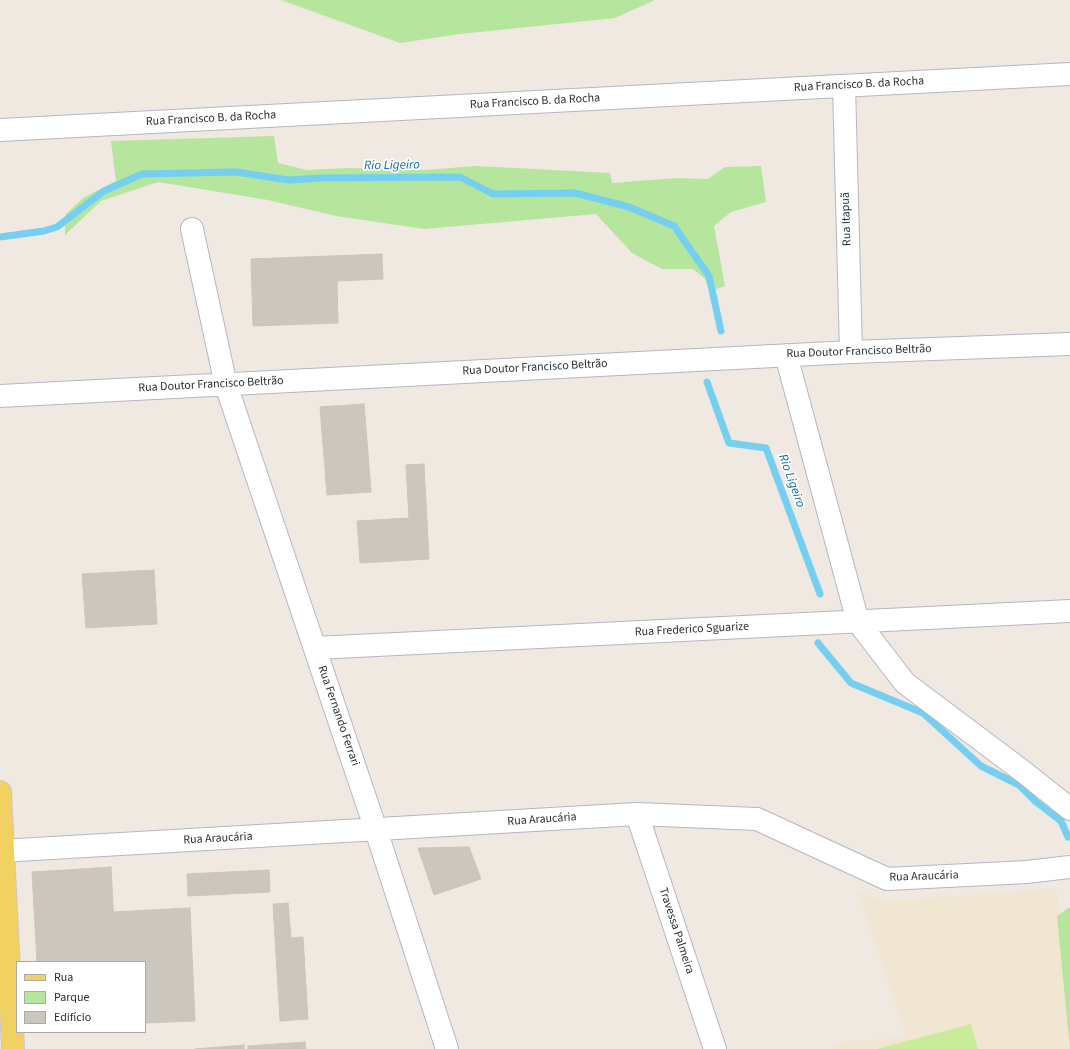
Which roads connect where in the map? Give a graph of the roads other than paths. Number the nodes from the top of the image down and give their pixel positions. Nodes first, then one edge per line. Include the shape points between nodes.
1 (1070, 74) edge
2 (844, 86) junction
3 (0, 130) edge
4 (192, 228) dead end
5 (1070, 344) edge
6 (851, 352) junction
7 (786, 355) junction
8 (226, 385) junction
9 (0, 396) edge
10 (1070, 611) edge
11 (858, 622) junction
12 (315, 648) junction
13 (0, 792) edge
14 (1070, 810) edge
15 (636, 814) junction
16 (376, 830) junction
17 (2, 851) edge
18 (1070, 867) edge
19 (13, 1049) edge
20 (447, 1049) edge
21 (715, 1049) edge

1 - 2 street, Rua Francisco B. da Rocha
2 - 3 street, Rua Francisco B. da Rocha
2 - 6 street, Rua Itapuã
4 - 8 street, Rua Fernando Ferrari
5 - 6 street, Rua Doutor Francisco Beltrão
6 - 7 street, Rua Doutor Francisco Beltrão
7 - 8 street, Rua Doutor Francisco Beltrão
7 - 11 street
8 - 9 street, Rua Doutor Francisco Beltrão
8 - 12 street, Rua Fernando Ferrari
10 - 11 street, Rua Frederico Sguarize
11 - 12 street, Rua Frederico Sguarize
11 - 14 street via 905,683
12 - 16 street, Rua Fernando Ferrari
13 - 17 main road
15 - 16 street, Rua Araucária
15 - 18 street, Rua Araucária via 757,819 888,879 1027,872
15 - 21 street, Travessa Palmeira
16 - 17 street, Rua Araucária
16 - 20 street, Rua Fernando Ferrari
17 - 19 main road

